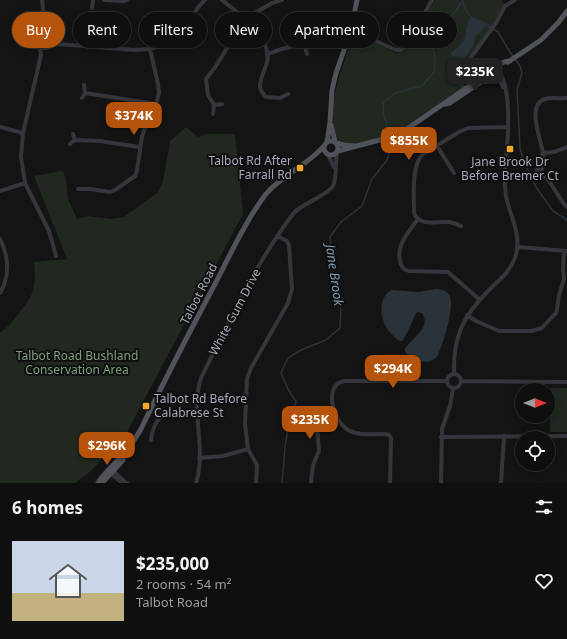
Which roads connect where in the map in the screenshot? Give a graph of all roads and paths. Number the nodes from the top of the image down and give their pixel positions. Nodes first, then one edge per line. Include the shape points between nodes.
1 (42, 0) edge
2 (95, 0) edge
3 (104, 0) edge
4 (127, 0) edge
5 (202, 0) edge
6 (205, 0) edge
7 (222, 0) edge
8 (282, 0) edge
9 (357, 0) edge
10 (432, 0) edge
11 (515, 0) edge
12 (200, 5) junction
13 (92, 8) dead end
14 (567, 11) edge
15 (43, 12) edge
16 (237, 12) edge
17 (255, 12) edge
18 (355, 12) edge
19 (379, 42) edge
20 (65, 45) edge
21 (40, 48) edge
22 (227, 48) edge
23 (266, 48) edge
24 (289, 48) edge
25 (305, 48) edge
26 (345, 48) edge
27 (46, 49) edge
28 (150, 49) junction
29 (268, 54) junction
30 (307, 54) dead end
31 (41, 55) junction
32 (496, 70) junction
33 (84, 85) dead end
34 (465, 91) junction
35 (85, 93) junction
36 (288, 94) dead end
37 (82, 98) dead end
38 (280, 98) junction
39 (567, 98) edge
40 (284, 103) dead end
41 (156, 104) junction
42 (222, 104) dead end
43 (214, 105) junction
44 (213, 114) dead end
45 (330, 122) junction
46 (508, 127) junction
47 (0, 128) edge
48 (23, 133) junction
49 (73, 134) dead end
50 (75, 140) junction
51 (336, 142) junction
52 (70, 144) dead end
53 (325, 144) junction
54 (358, 146) junction
55 (437, 146) junction
56 (139, 147) junction
57 (567, 147) edge
58 (337, 152) junction
59 (543, 153) junction
60 (327, 154) junction
61 (312, 158) junction
62 (335, 169) junction
63 (539, 171) junction
64 (454, 173) dead end
65 (504, 177) junction
66 (25, 184) junction
67 (78, 189) dead end
68 (0, 191) edge
69 (567, 207) edge
70 (418, 219) junction
71 (461, 226) dead end
72 (277, 236) junction
73 (0, 239) edge
74 (518, 247) junction
75 (565, 251) edge
76 (56, 256) dead end
77 (0, 293) edge
78 (480, 300) junction
79 (467, 315) junction
80 (454, 374) junction
81 (446, 381) junction
82 (461, 381) junction
83 (567, 382) edge
84 (453, 389) junction
85 (197, 414) junction
86 (335, 414) junction
87 (504, 436) junction
88 (567, 436) edge
89 (441, 437) junction
90 (151, 440) dead end
91 (248, 449) junction
92 (199, 458) junction
93 (111, 471) junction
94 (98, 483) edge
95 (102, 483) edge
96 (126, 483) edge
97 (196, 483) edge
98 (256, 483) edge
99 (311, 483) edge
100 (390, 483) edge
101 (441, 483) edge
102 (501, 483) edge

1 - 15 street
2 - 13 street
3 - 4 street
5 - 12 street
6 - 12 street
7 - 16 street
8 - 17 street via 272,2
9 - 18 main road
10 - 19 street via 406,47 396,50
11 - 34 street via 505,6 494,26 460,71 459,78
12 - 28 street via 175,37
14 - 32 main road via 541,40 510,61 504,62
20 - 28 street
21 - 31 street
22 - 43 street via 206,79 208,95
23 - 29 street
24 - 29 street
25 - 30 street
26 - 45 main road via 332,90
27 - 31 street
28 - 41 street via 159,93
29 - 38 street via 260,83 261,90 266,97
31 - 48 street
32 - 34 main road
32 - 46 street via 506,90
33 - 35 street
34 - 54 main road via 409,128
35 - 37 street
35 - 41 street
36 - 38 street
38 - 40 street
39 - 59 street via 546,99 538,107 535,118
41 - 56 street
42 - 43 street
43 - 44 street
45 - 51 main road
45 - 53 main road
46 - 55 street via 468,128
46 - 65 street
47 - 48 street
48 - 66 street via 21,157
49 - 50 street
50 - 52 street
50 - 56 street
51 - 53 main road via 331,140
51 - 54 main road
51 - 58 main road via 339,147
53 - 60 main road
53 - 61 main road, Talbot Road
54 - 58 main road
55 - 64 street
55 - 70 street via 424,154 417,163 414,213
56 - 67 street via 137,170 130,180 110,192
57 - 59 street
58 - 60 main road via 333,155
58 - 62 street, White Gum Drive
59 - 63 street via 544,162
60 - 61 main road, Talbot Road
60 - 62 street
61 - 93 main road, Talbot Road via 283,177 259,204 140,430
62 - 72 street, White Gum Drive via 332,187 295,210
63 - 65 street via 527,177
63 - 69 street via 547,178
65 - 74 street via 507,200 517,231
66 - 68 street
66 - 76 street via 49,231
70 - 71 street
70 - 78 street via 402,244 402,267 409,271 448,272
72 - 85 street, White Gum Drive via 245,289 201,378 197,392
72 - 91 street via 287,241 289,246 292,293 247,379 245,424
73 - 77 street via 5,248 7,267
74 - 75 street
74 - 78 street via 514,261 506,273
75 - 79 street via 564,279 557,310 542,328 531,331 499,331
78 - 79 street
79 - 80 street via 458,337
80 - 81 street
80 - 82 street via 460,377
81 - 84 street via 447,386
81 - 86 street via 344,381 336,384 333,392
82 - 83 street
82 - 84 street via 459,386
84 - 89 street
85 - 90 street via 162,415 153,428
85 - 92 street, White Gum Drive
86 - 99 street via 320,421 317,426 320,451 313,465
86 - 100 street via 344,427 354,432 389,435
87 - 88 street
87 - 89 street
87 - 102 street
89 - 101 street
91 - 92 street via 223,456
91 - 98 street via 257,465
92 - 97 street, White Gum Drive
93 - 94 main road, Talbot Road
93 - 95 main road, Talbot Road
93 - 96 street

